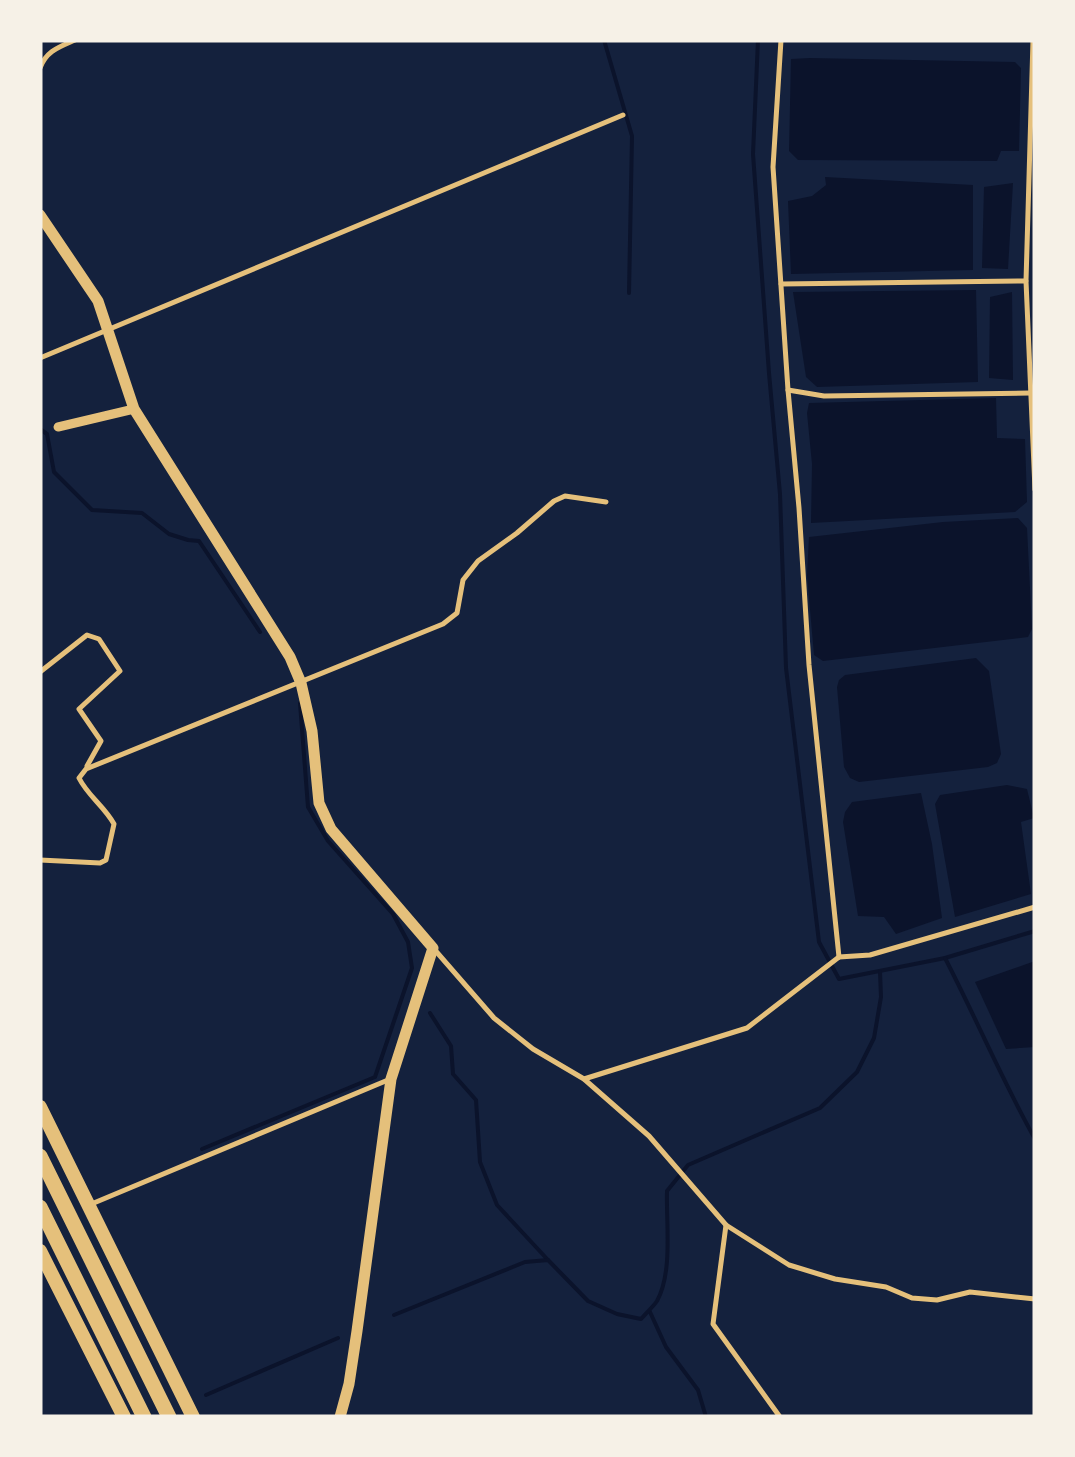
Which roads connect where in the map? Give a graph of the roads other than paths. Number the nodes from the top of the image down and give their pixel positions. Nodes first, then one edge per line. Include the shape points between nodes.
1 (75, 40) edge
2 (781, 40) edge
3 (1033, 40) edge
4 (40, 68) edge
5 (624, 115) dead end
6 (40, 216) edge
7 (1026, 282) junction
8 (781, 284) junction
9 (109, 328) junction
10 (1032, 348) edge
11 (40, 358) edge
12 (788, 390) junction
13 (1030, 394) junction
14 (134, 408) junction
15 (58, 427) dead end
16 (1035, 490) edge
17 (606, 502) dead end
18 (40, 672) edge
19 (301, 683) junction
20 (86, 769) junction
21 (40, 860) edge
22 (1035, 908) edge
23 (434, 948) junction
24 (839, 957) junction
25 (391, 1079) junction
26 (584, 1079) junction
27 (40, 1106) edge
28 (40, 1156) edge
29 (90, 1205) junction
30 (40, 1206) edge
31 (726, 1226) junction
32 (40, 1251) edge
33 (1035, 1300) edge
34 (124, 1417) edge
35 (144, 1417) edge
36 (170, 1417) edge
37 (194, 1417) edge
38 (340, 1417) edge
39 (780, 1417) edge

1 - 4 lane via 50,52
2 - 8 lane via 772,166
3 - 7 lane
5 - 9 lane
6 - 9 street
7 - 8 lane
7 - 10 lane
8 - 12 lane
9 - 11 lane
9 - 14 street
10 - 13 lane
12 - 13 lane via 824,396
12 - 24 lane
13 - 16 lane
14 - 15 street
14 - 19 street
17 - 19 lane via 565,496 554,501 478,560 463,580 457,613 443,624
18 - 20 lane via 88,635 99,639 120,671 78,709 101,742
19 - 20 lane
19 - 23 street via 320,803 331,829
20 - 21 lane via 79,778 86,793 114,824 106,860
22 - 24 lane via 870,956
23 - 25 street
23 - 26 lane via 494,1018
24 - 26 lane via 748,1028
25 - 29 lane
25 - 38 street
26 - 31 lane via 649,1136
27 - 29 main road
28 - 36 highway
29 - 37 main road
30 - 35 highway
31 - 33 lane via 789,1265 835,1280 912,1298 970,1292
31 - 39 lane via 713,1324
32 - 34 main road

